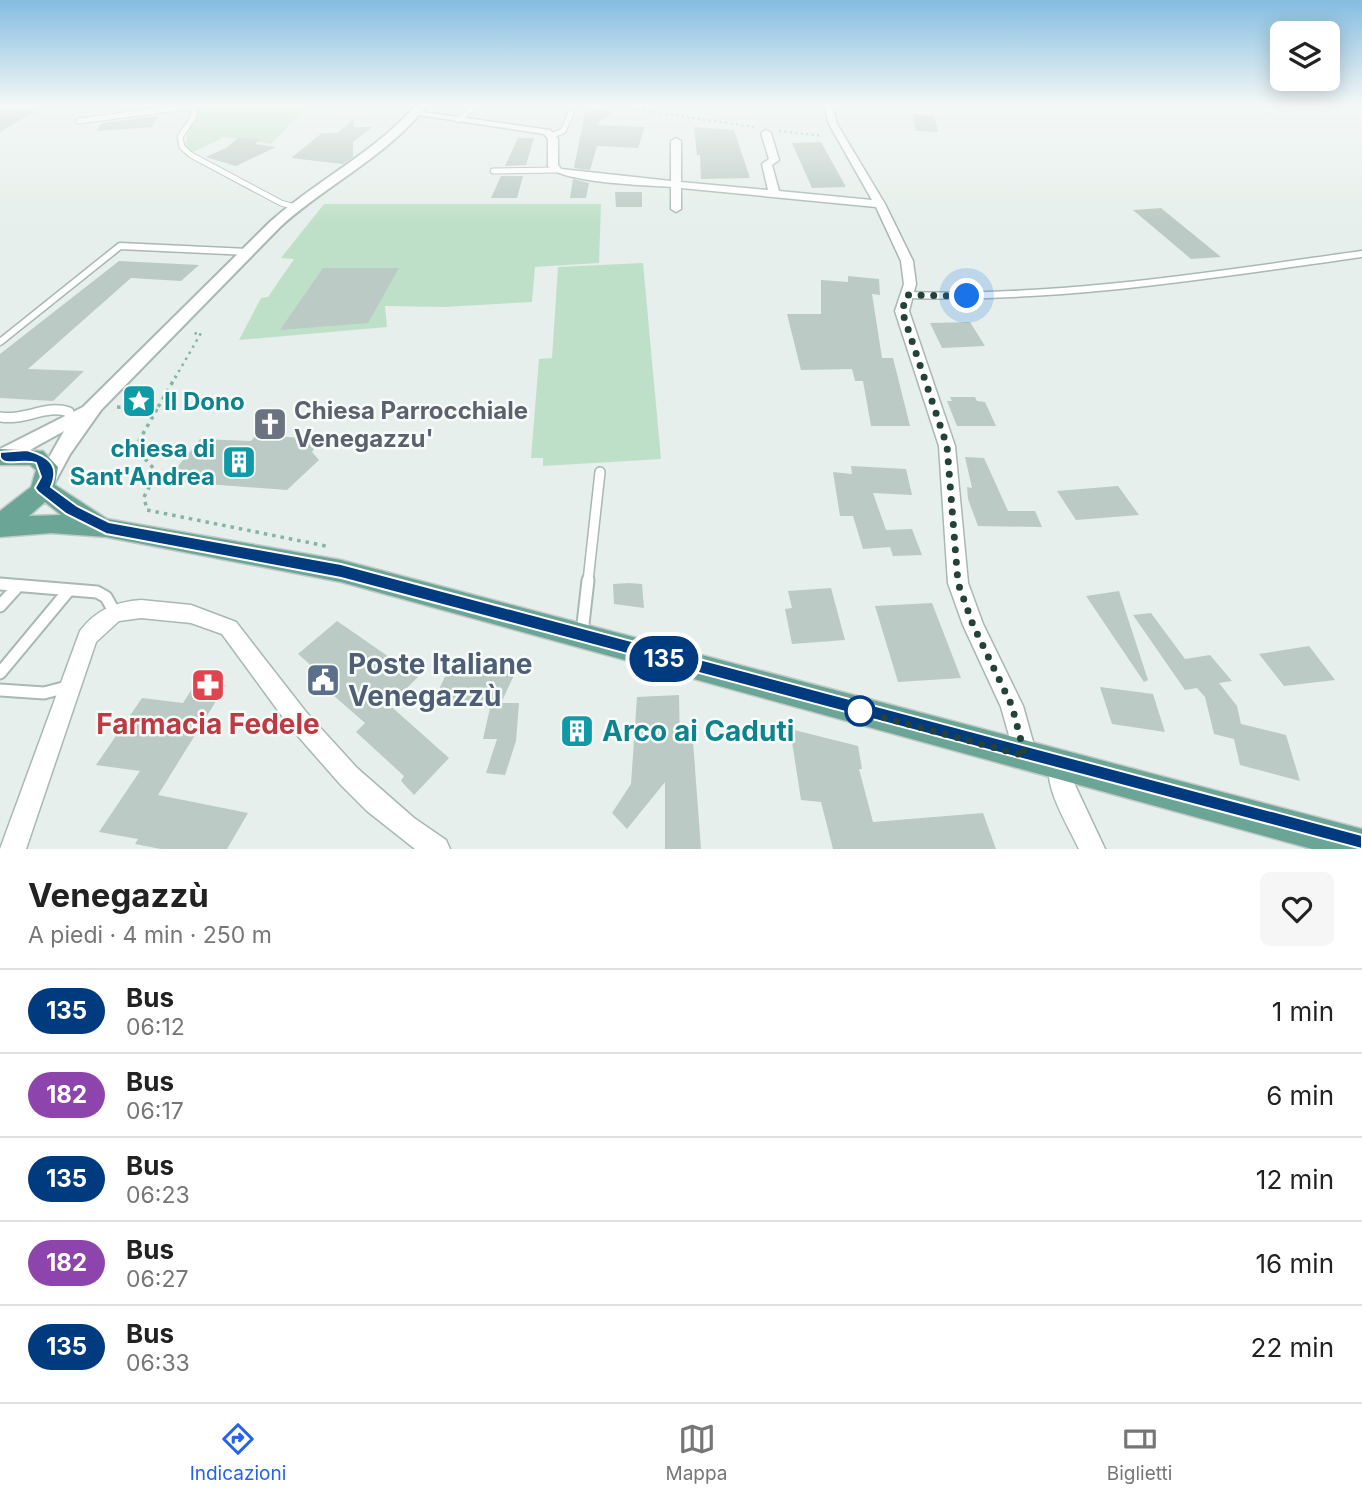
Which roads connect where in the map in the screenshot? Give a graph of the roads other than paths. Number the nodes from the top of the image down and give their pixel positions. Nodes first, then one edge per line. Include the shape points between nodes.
1 (181, 144) edge
2 (382, 144) edge
3 (552, 144) edge
4 (676, 144) edge
5 (769, 144) edge
6 (847, 144) edge
7 (557, 170) junction
8 (493, 171) dead end
9 (674, 185) junction
10 (774, 194) junction
11 (880, 205) junction
12 (295, 207) junction
13 (676, 209) dead end
14 (248, 252) junction
15 (1362, 254) edge
16 (907, 295) junction
17 (0, 342) edge
18 (102, 406) junction
19 (0, 417) edge
20 (70, 422) junction
21 (2, 457) edge
22 (600, 472) dead end
23 (46, 482) junction
24 (0, 522) edge
25 (0, 528) edge
26 (106, 528) junction
27 (0, 584) edge
28 (18, 586) junction
29 (69, 590) junction
30 (0, 606) edge
31 (115, 613) junction
32 (581, 636) junction
33 (0, 673) edge
34 (70, 687) junction
35 (0, 690) edge
36 (1025, 756) junction
37 (1059, 765) junction
38 (1362, 846) edge
39 (13, 849) edge
40 (437, 849) edge
41 (1092, 849) edge

1 - 12 lane via 191,155
2 - 12 street
3 - 7 street
4 - 9 street
5 - 10 street via 774,160 767,164
6 - 11 street
7 - 8 lane
7 - 9 street
9 - 10 street
9 - 13 street
10 - 11 street
11 - 16 street via 907,261
12 - 14 street
14 - 17 lane via 120,246
14 - 18 street
15 - 16 lane via 1201,277 1045,292
16 - 36 street via 903,319 950,461 958,583 1012,706
18 - 20 street
18 - 23 street via 64,446
19 - 20 lane via 23,419 39,411 61,409 69,412
20 - 21 street
21 - 23 main road via 35,457 47,467
22 - 32 lane
23 - 24 main road via 28,505
23 - 26 main road via 71,510
25 - 26 main road via 51,524
26 - 32 main road via 341,571
27 - 28 lane
28 - 29 lane
28 - 30 lane
29 - 31 lane via 97,592 106,597
29 - 33 lane
31 - 34 street via 87,638
31 - 40 street via 141,608 221,622 350,780
32 - 36 main road
34 - 35 lane via 44,693
34 - 39 street
36 - 37 main road
37 - 38 main road
37 - 41 street via 1062,785

